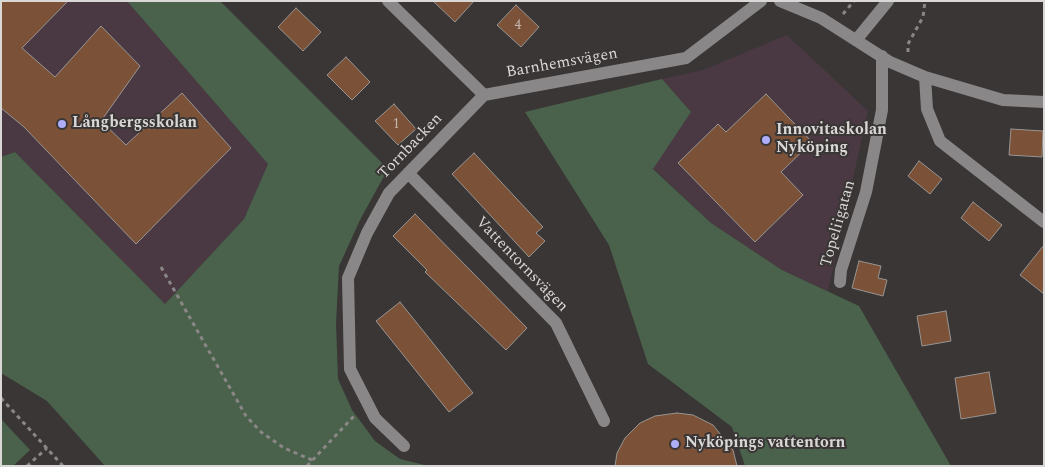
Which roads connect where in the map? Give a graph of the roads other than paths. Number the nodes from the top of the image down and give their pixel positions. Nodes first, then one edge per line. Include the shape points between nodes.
1 (388, 1) edge
2 (761, 1) edge
3 (780, 1) edge
4 (888, 1) edge
5 (857, 39) junction
6 (882, 56) junction
7 (925, 77) junction
8 (484, 95) junction
9 (1044, 102) edge
10 (408, 173) junction
11 (1044, 222) edge
12 (840, 282) dead end
13 (604, 421) dead end
14 (404, 446) dead end

1 - 8 street
2 - 8 street, Barnhemsvägen via 686,58
3 - 5 street via 821,18
4 - 5 street
5 - 6 street
6 - 7 street
6 - 12 street, Topeliigatan via 882,110 866,192
7 - 9 street via 1003,100
7 - 11 street via 927,108 940,141
8 - 10 street, Tornbacken
10 - 13 street, Vattentornsvägen via 556,323
10 - 14 street, Tornbacken via 389,193 348,278 350,369 375,418

